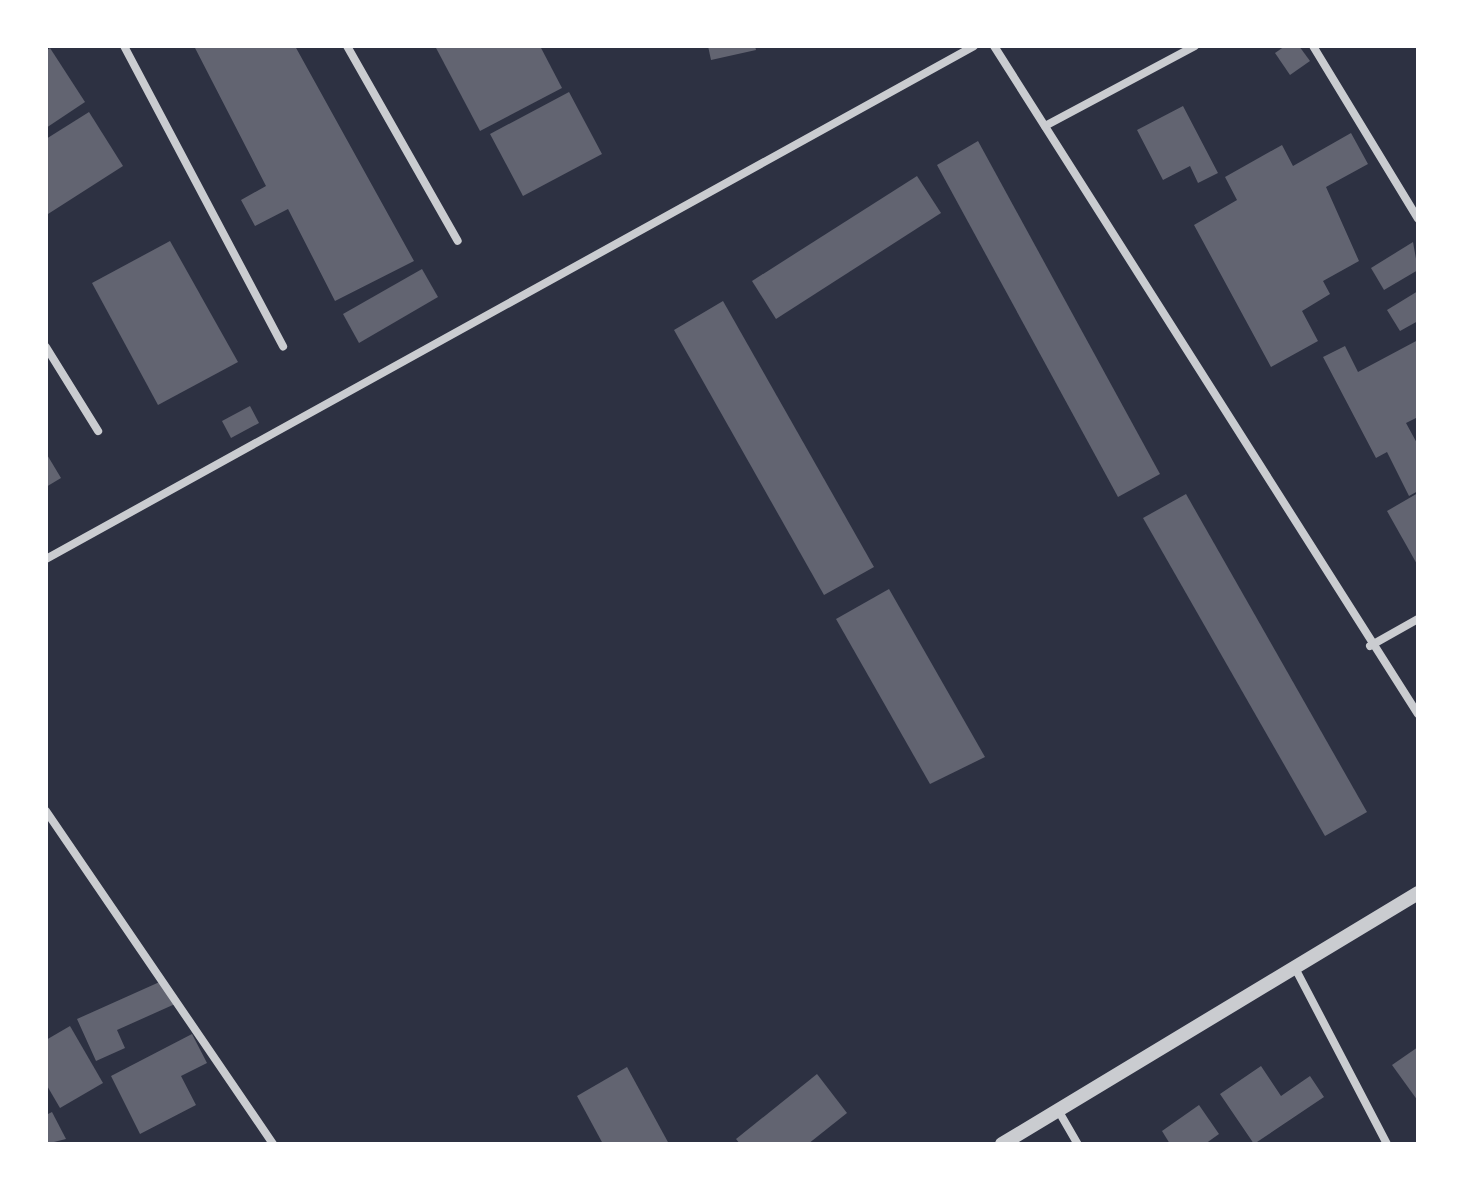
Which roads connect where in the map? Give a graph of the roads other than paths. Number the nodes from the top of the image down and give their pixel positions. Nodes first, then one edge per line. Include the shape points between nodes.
1 (124, 46) edge
2 (347, 46) edge
3 (974, 46) edge
4 (994, 46) edge
5 (1195, 46) edge
6 (1313, 46) edge
7 (1045, 126) junction
8 (1418, 219) edge
9 (458, 241) dead end
10 (283, 346) dead end
11 (46, 347) edge
12 (98, 431) dead end
13 (46, 559) edge
14 (1418, 619) edge
15 (1370, 646) junction
16 (1418, 714) edge
17 (46, 811) edge
18 (1418, 893) edge
19 (1295, 968) junction
20 (1058, 1110) junction
21 (273, 1144) edge
22 (1002, 1144) edge
23 (1078, 1144) edge
24 (1387, 1144) edge

1 - 10 street
2 - 9 street
3 - 13 street
4 - 7 street
5 - 7 street
6 - 8 street
7 - 15 street
11 - 12 street
14 - 15 street
15 - 16 street
17 - 21 street
18 - 19 street
19 - 20 street
19 - 24 street
20 - 22 street
20 - 23 street

